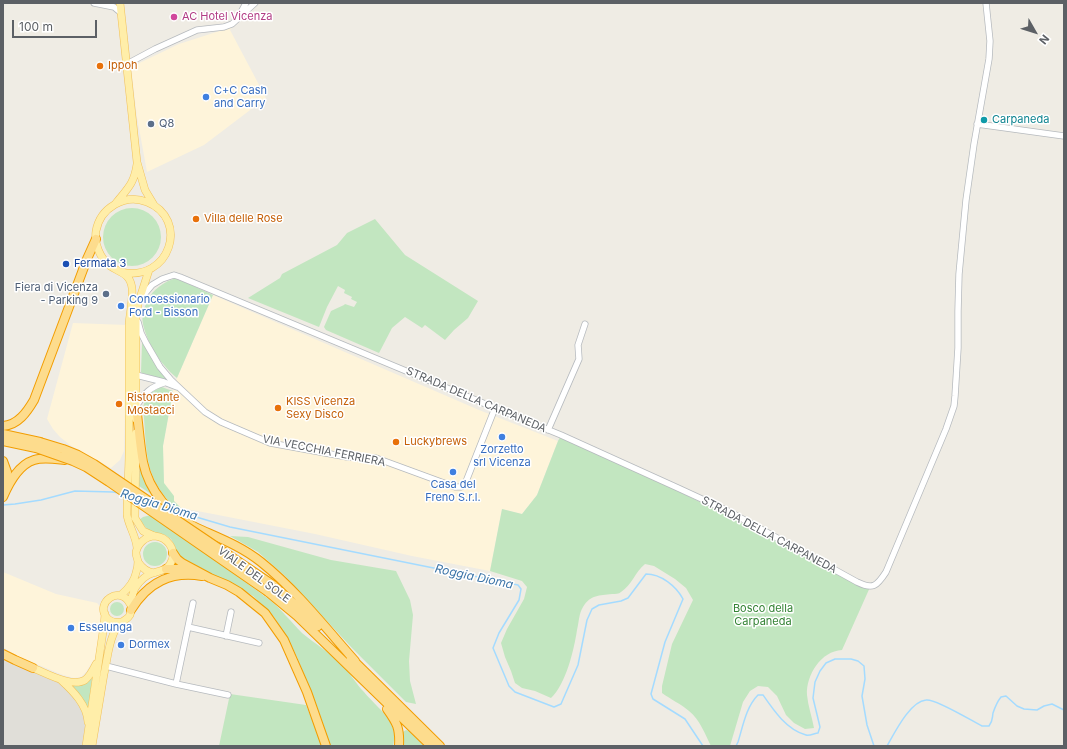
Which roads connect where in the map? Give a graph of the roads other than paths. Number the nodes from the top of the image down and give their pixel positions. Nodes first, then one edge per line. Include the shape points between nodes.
1 (94, 3) edge
2 (246, 3) edge
3 (255, 3) edge
4 (986, 3) edge
5 (117, 6) edge
6 (237, 20) junction
7 (127, 64) junction
8 (977, 124) junction
9 (1064, 136) edge
10 (137, 162) junction
11 (114, 204) junction
12 (154, 206) junction
13 (96, 239) junction
14 (149, 270) junction
15 (121, 272) junction
16 (139, 300) junction
17 (136, 317) junction
18 (585, 324) dead end
19 (129, 366) junction
20 (136, 375) junction
21 (164, 382) junction
22 (183, 390) junction
23 (137, 405) junction
24 (495, 408) junction
25 (137, 414) junction
26 (4, 429) edge
27 (548, 430) junction
28 (3, 441) edge
29 (38, 445) junction
30 (3, 461) edge
31 (73, 461) junction
32 (5, 494) edge
33 (154, 536) junction
34 (137, 548) junction
35 (173, 553) junction
36 (138, 562) junction
37 (166, 569) junction
38 (154, 573) junction
39 (206, 577) junction
40 (270, 589) junction
41 (120, 595) junction
42 (193, 603) dead end
43 (131, 607) junction
44 (231, 612) dead end
45 (104, 614) junction
46 (121, 622) junction
47 (188, 628) junction
48 (226, 636) junction
49 (259, 644) dead end
50 (3, 654) edge
51 (99, 659) junction
52 (355, 661) junction
53 (106, 666) junction
54 (33, 668) joint
55 (61, 679) junction
56 (176, 684) junction
57 (372, 689) junction
58 (228, 695) dead end
59 (88, 732) junction
60 (86, 746) edge
61 (92, 746) edge
62 (326, 746) edge
63 (399, 746) edge
64 (431, 746) edge
65 (440, 746) edge

1 - 5 street
2 - 6 street
3 - 6 street
4 - 8 street, STRADA DELLA CARPANEDA via 990,50
5 - 7 main road
6 - 7 street via 224,27 197,30
7 - 10 main road
8 - 9 street
8 - 27 street, STRADA DELLA CARPANEDA via 959,274 954,406 886,572 878,583 864,586 730,512
10 - 11 main road via 132,184
10 - 12 main road via 145,190
11 - 12 main road via 134,199
11 - 13 main road via 100,219
12 - 14 main road via 165,217 170,239 162,261
13 - 15 main road via 102,257 111,267
13 - 26 highway via 34,400 20,418
14 - 15 main road via 135,274
14 - 16 main road
15 - 19 main road via 131,282 132,289
16 - 17 main road
16 - 24 street, STRADA DELLA CARPANEDA via 152,286 174,275
17 - 20 main road
17 - 22 street, VIA VECCHIA FERRIERA via 141,333 160,367
18 - 27 street via 578,345 579,359
19 - 20 street
19 - 34 main road via 127,518
20 - 21 street, VIA VECCHIA FERRIERA
20 - 23 main road
21 - 22 street, VIA VECCHIA FERRIERA
21 - 23 street via 151,388
22 - 24 street, VIA VECCHIA FERRIERA via 205,412 221,422 270,442 347,457 376,458 455,488 465,484
23 - 25 main road
24 - 27 street, STRADA DELLA CARPANEDA
25 - 33 main road, bridge via 135,518 143,531
25 - 52 highway via 143,463 161,501 179,518 220,537 260,561 296,594
26 - 29 highway
28 - 29 highway
29 - 31 highway, VIALE DEL SOLE, bridge
29 - 40 highway, VIALE DEL SOLE, bridge via 63,449 94,464
30 - 32 highway via 7,472
31 - 32 highway, bridge via 34,460 18,470
31 - 40 highway, VIALE DEL SOLE, bridge via 86,467
33 - 34 main road via 144,540
33 - 35 main road via 165,539
34 - 36 main road
35 - 37 main road via 171,563
35 - 39 highway via 182,563
36 - 38 main road via 143,568
36 - 41 main road via 133,581
37 - 38 main road
37 - 39 highway via 180,569
38 - 43 main road via 137,585
39 - 43 highway via 186,575 161,581 150,587
39 - 62 highway via 239,592 265,613 284,640 307,692
40 - 52 highway, VIALE DEL SOLE via 301,610
40 - 57 highway, VIALE DEL SOLE
41 - 43 main road via 127,598
41 - 45 main road via 114,595 106,601
42 - 47 street
43 - 46 main road via 129,616
44 - 48 street
45 - 46 main road via 111,622
45 - 51 main road
46 - 53 main road via 110,642
47 - 48 street
47 - 56 street
48 - 49 street
50 - 54 highway
51 - 55 main road via 91,674 84,680 76,683
51 - 59 main road
52 - 65 highway, VIALE DEL SOLE
53 - 56 street
53 - 61 main road
54 - 55 main road
55 - 59 main road via 82,704 87,717
56 - 58 street
57 - 63 highway via 395,720 400,733
57 - 64 highway, VIALE DEL SOLE
59 - 60 main road

